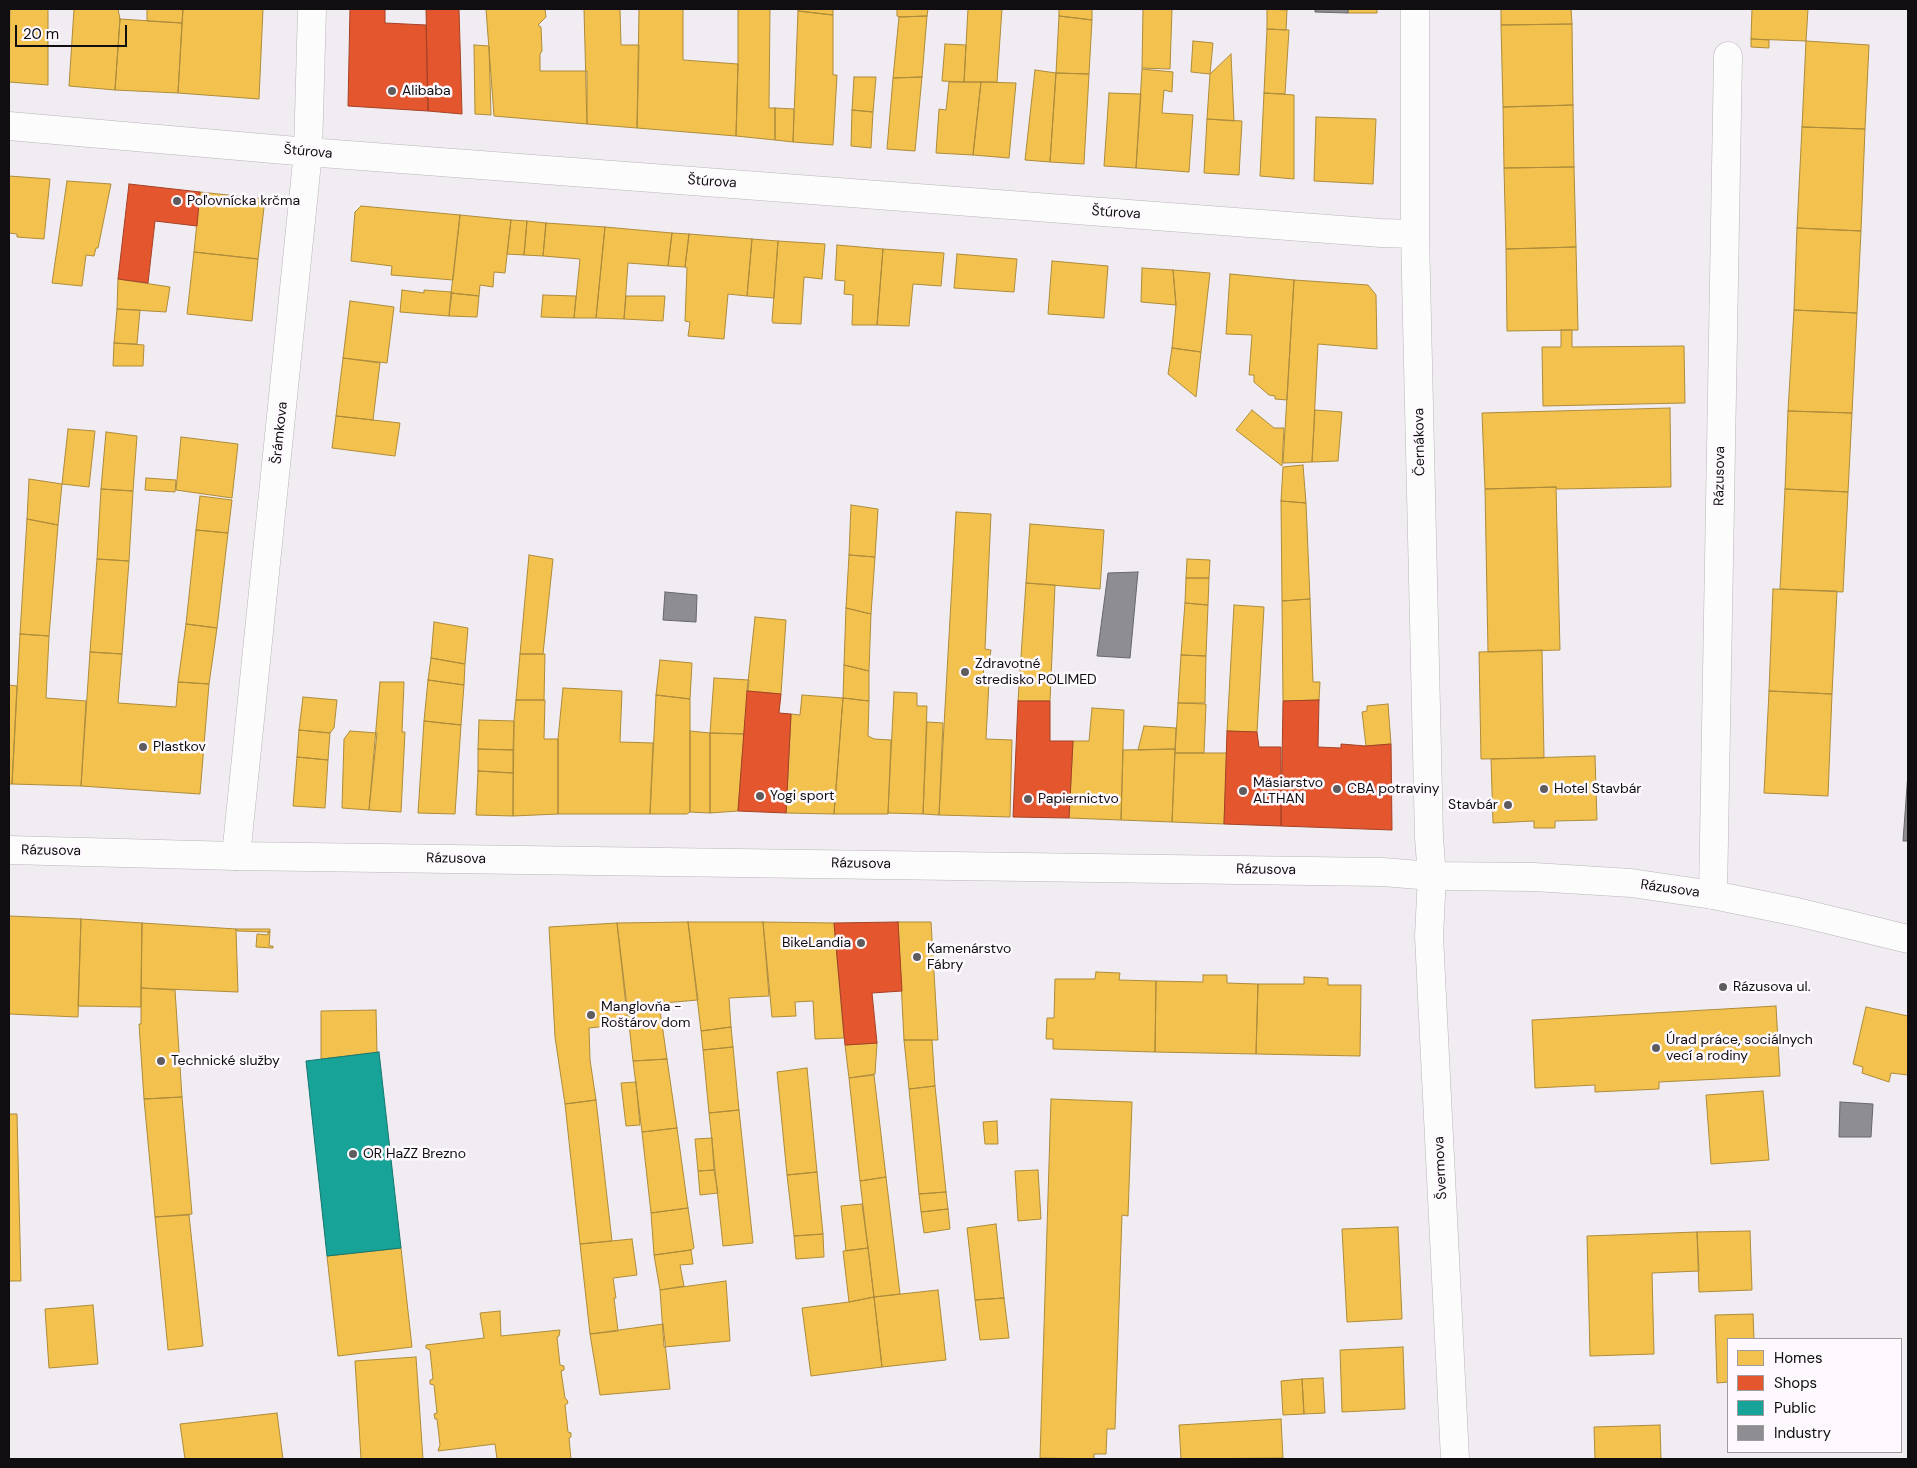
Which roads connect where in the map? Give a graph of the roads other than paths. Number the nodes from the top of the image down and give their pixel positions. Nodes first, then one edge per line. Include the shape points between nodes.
1 (312, 9) edge
2 (1415, 9) edge
3 (1728, 56) dead end
4 (9, 126) edge
5 (308, 152) junction
6 (1415, 234) junction
7 (9, 850) edge
8 (236, 856) junction
9 (1432, 876) junction
10 (1713, 895) junction
11 (1908, 939) edge
12 (1455, 1459) edge

1 - 5 street, Šrámkova
2 - 6 street, Černákova
3 - 10 street, Rázusova
4 - 5 street, Štúrova
5 - 6 street, Štúrova
5 - 8 street, Šrámkova
6 - 9 street, Černákova
7 - 8 street, Rázusova
8 - 9 street, Rázusova via 1382,872
9 - 10 street, Rázusova via 1491,875 1631,883
9 - 12 street, Švermova via 1429,936
10 - 11 street, Rázusova

